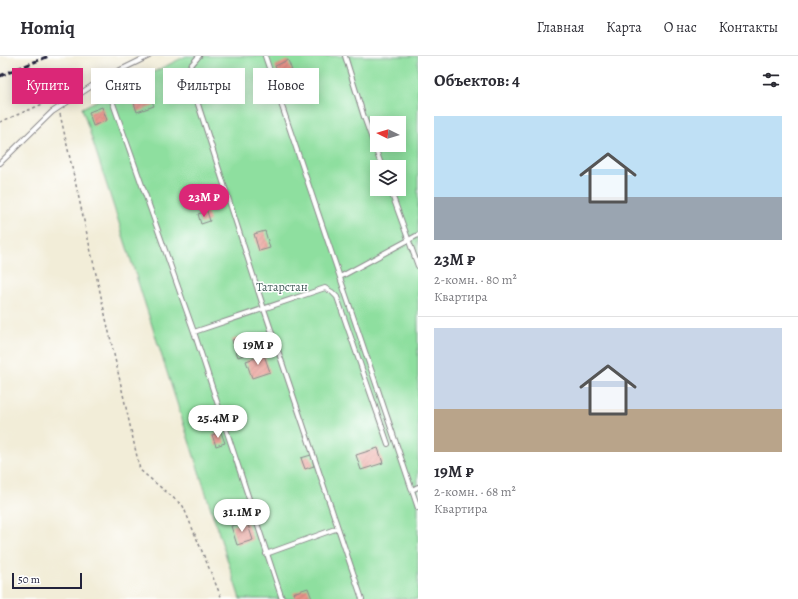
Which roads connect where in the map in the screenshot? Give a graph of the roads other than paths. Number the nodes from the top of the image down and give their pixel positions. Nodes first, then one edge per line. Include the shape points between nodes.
1 (149, 56) edge
2 (199, 56) edge
3 (264, 56) edge
4 (345, 56) edge
5 (124, 68) edge
6 (91, 86) edge
7 (113, 104) edge
8 (379, 160) edge
9 (0, 163) edge
10 (392, 196) edge
11 (418, 235) edge
12 (408, 240) junction
13 (418, 266) edge
14 (340, 277) junction
15 (264, 309) junction
16 (194, 332) junction
17 (388, 444) dead end
18 (418, 487) edge
19 (412, 490) junction
20 (418, 508) edge
21 (338, 528) junction
22 (266, 554) junction
23 (282, 599) edge
24 (362, 599) edge

1 - 5 lane
2 - 15 lane via 187,70
3 - 14 lane
4 - 8 lane
6 - 9 lane via 52,112
7 - 16 lane
10 - 12 lane
11 - 12 lane
12 - 13 lane
12 - 14 lane
14 - 19 lane
15 - 16 lane
15 - 17 lane via 326,288 337,297
15 - 21 lane
16 - 22 lane
18 - 19 lane
19 - 20 lane
21 - 22 lane
21 - 24 lane
22 - 23 lane

